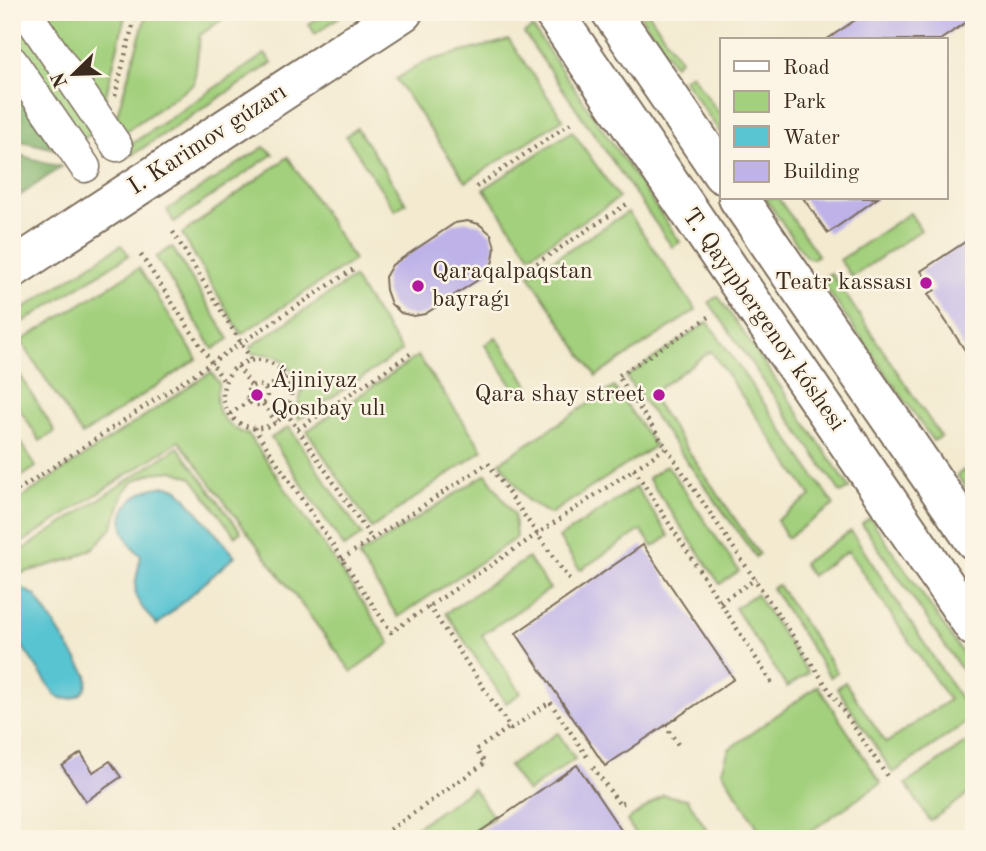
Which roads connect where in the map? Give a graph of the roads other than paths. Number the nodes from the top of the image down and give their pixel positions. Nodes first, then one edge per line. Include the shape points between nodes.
1 (26, 12) edge
2 (403, 12) edge
3 (553, 12) edge
4 (611, 12) edge
5 (12, 61) edge
6 (112, 138) road end
7 (85, 167) dead end
8 (720, 171) edge
9 (739, 200) edge
10 (12, 269) edge
11 (974, 540) edge
12 (974, 627) edge

1 - 6 street
2 - 10 main road, I. Karimov gúzarı
3 - 12 main road, T. Qayıpbergenov kóshesi
4 - 8 main road
5 - 7 street
9 - 11 main road, T. Qayıpbergenov kóshesi

